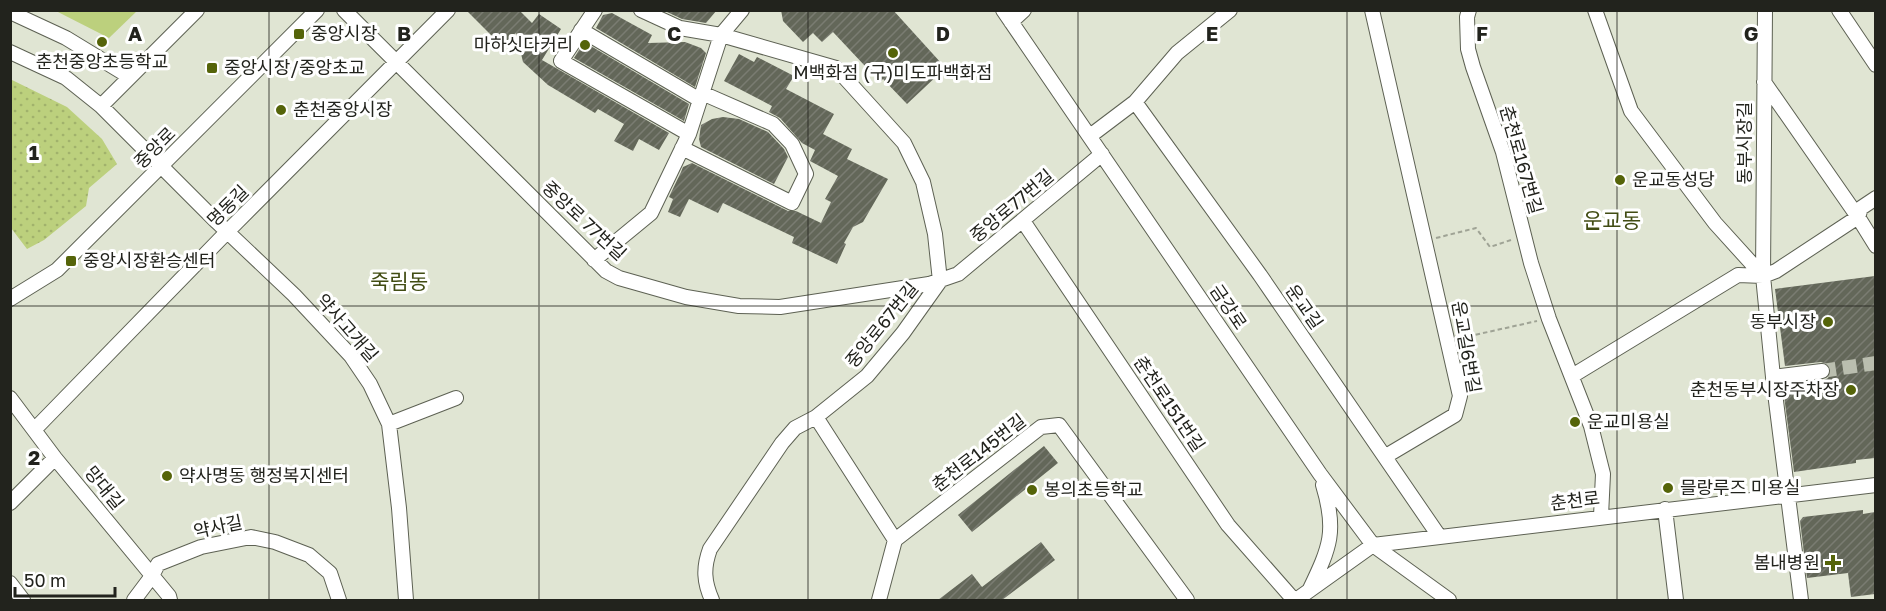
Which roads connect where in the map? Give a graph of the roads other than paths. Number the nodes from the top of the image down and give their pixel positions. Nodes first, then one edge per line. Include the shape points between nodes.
1 (197, 10) edge
2 (316, 10) edge
3 (344, 10) edge
4 (448, 10) edge
5 (595, 10) edge
6 (641, 10) edge
7 (742, 10) edge
8 (1024, 10) edge
9 (1230, 10) edge
10 (1371, 10) edge
11 (1468, 10) edge
12 (1595, 10) edge
13 (1765, 10) edge
14 (1839, 10) edge
15 (10, 12) edge
16 (1007, 16) edge
17 (581, 30) junction
18 (721, 35) junction
19 (10, 52) edge
20 (396, 63) junction
21 (1875, 65) edge
22 (130, 77) junction
23 (1764, 82) junction
24 (701, 96) junction
25 (1135, 102) junction
26 (101, 106) junction
27 (689, 134) junction
28 (1090, 136) junction
29 (682, 148) junction
30 (1102, 154) junction
31 (162, 167) junction
32 (1875, 198) edge
33 (1858, 216) junction
34 (1023, 221) junction
35 (227, 232) junction
36 (1875, 246) edge
37 (594, 260) junction
38 (1763, 276) junction
39 (940, 281) junction
40 (10, 299) edge
41 (1822, 370) tunnel mouth
42 (1572, 376) junction
43 (1773, 377) junction
44 (10, 398) edge
45 (456, 398) dead end
46 (816, 417) junction
47 (389, 424) junction
48 (35, 429) junction
49 (1386, 456) junction
50 (56, 458) junction
51 (1320, 474) junction
52 (1875, 485) edge
53 (1788, 496) junction
54 (10, 503) edge
55 (1665, 509) junction
56 (1601, 516) junction
57 (1439, 536) junction
58 (895, 540) junction
59 (1373, 545) junction
60 (152, 576) junction
61 (10, 583) edge
62 (1309, 592) junction
63 (23, 600) edge
64 (134, 600) edge
65 (170, 600) edge
66 (339, 600) edge
67 (406, 600) edge
68 (712, 600) edge
69 (879, 600) edge
70 (1187, 600) edge
71 (1295, 600) edge
72 (1449, 600) edge
73 (1676, 600) edge
74 (1801, 600) edge

1 - 22 street
2 - 31 street, 중앙로
3 - 20 street, 중앙로 77번길
4 - 20 street, 명동길
5 - 17 street
6 - 18 street, 중앙로67번길 via 680,28
7 - 18 street
8 - 16 street
9 - 25 street via 1176,53
10 - 49 street, 운교길6번길 via 1460,396 1455,415
11 - 42 street, 춘천로167번길 via 1471,58 1503,152 1530,263
12 - 38 street via 1631,111 1714,223
13 - 23 street, 동부시장길
14 - 21 street
15 - 22 street via 66,38
16 - 28 street, 금강로
17 - 24 street
17 - 27 street via 561,61
18 - 24 street
18 - 39 street, 중앙로67번길 via 836,68 904,143 923,182 935,234
19 - 26 street, 약사고개길 via 66,78
20 - 35 street, 명동길
20 - 37 street, 중앙로 77번길
22 - 26 street
23 - 33 street
23 - 38 street, 동부시장길
24 - 27 street
24 - 29 street via 773,124 792,144 806,174 792,203
25 - 28 street
25 - 49 street, 운교길
26 - 31 street, 약사고개길
27 - 29 street
28 - 30 street, 금강로
29 - 37 street via 651,213
30 - 34 street, 중앙로77번길
30 - 51 street, 금강로
31 - 35 street, 약사고개길
31 - 40 street, 중앙로 via 57,270
32 - 33 street via 1861,208
33 - 36 street
33 - 38 street
34 - 39 street, 중앙로77번길 via 958,274
34 - 71 street, 춘천로151번길 via 1228,525
35 - 47 street, 약사고개길 via 351,356
35 - 48 street, 명동길
37 - 39 street, 중앙로 77번길 via 620,278 686,297 739,306 780,307
38 - 42 street via 1737,275
38 - 43 street, 동부시장길
39 - 46 street, 중앙로67번길 via 867,376
41 - 43 street
42 - 56 street, 춘천로167번길 via 1591,426 1603,474
43 - 53 street, 동부시장길
44 - 48 street, 망대길
45 - 47 street
46 - 58 street
46 - 68 street, 중앙로67번길 via 795,428 782,443 710,549 704,565
47 - 67 street, 약사고개길
48 - 50 street, 망대길
49 - 57 street, 운교길
50 - 54 street
50 - 60 street, 망대길
51 - 59 street, 금강로
51 - 62 street via 1332,525 1326,554
52 - 53 street, 춘천로
53 - 55 street, 춘천로
53 - 74 street, 동부시장길
55 - 56 street, 춘천로
55 - 73 street
56 - 57 street, 춘천로
57 - 59 street, 춘천로
58 - 69 street
58 - 70 street, 춘천로145번길 via 1041,427 1059,425
59 - 62 street, 춘천로
59 - 72 street, 금강로
60 - 64 street, 약사길
60 - 65 street, 망대길
60 - 66 street, 약사길 via 158,564 201,547 251,537 309,555 330,573
61 - 63 street
62 - 71 street, 춘천로

